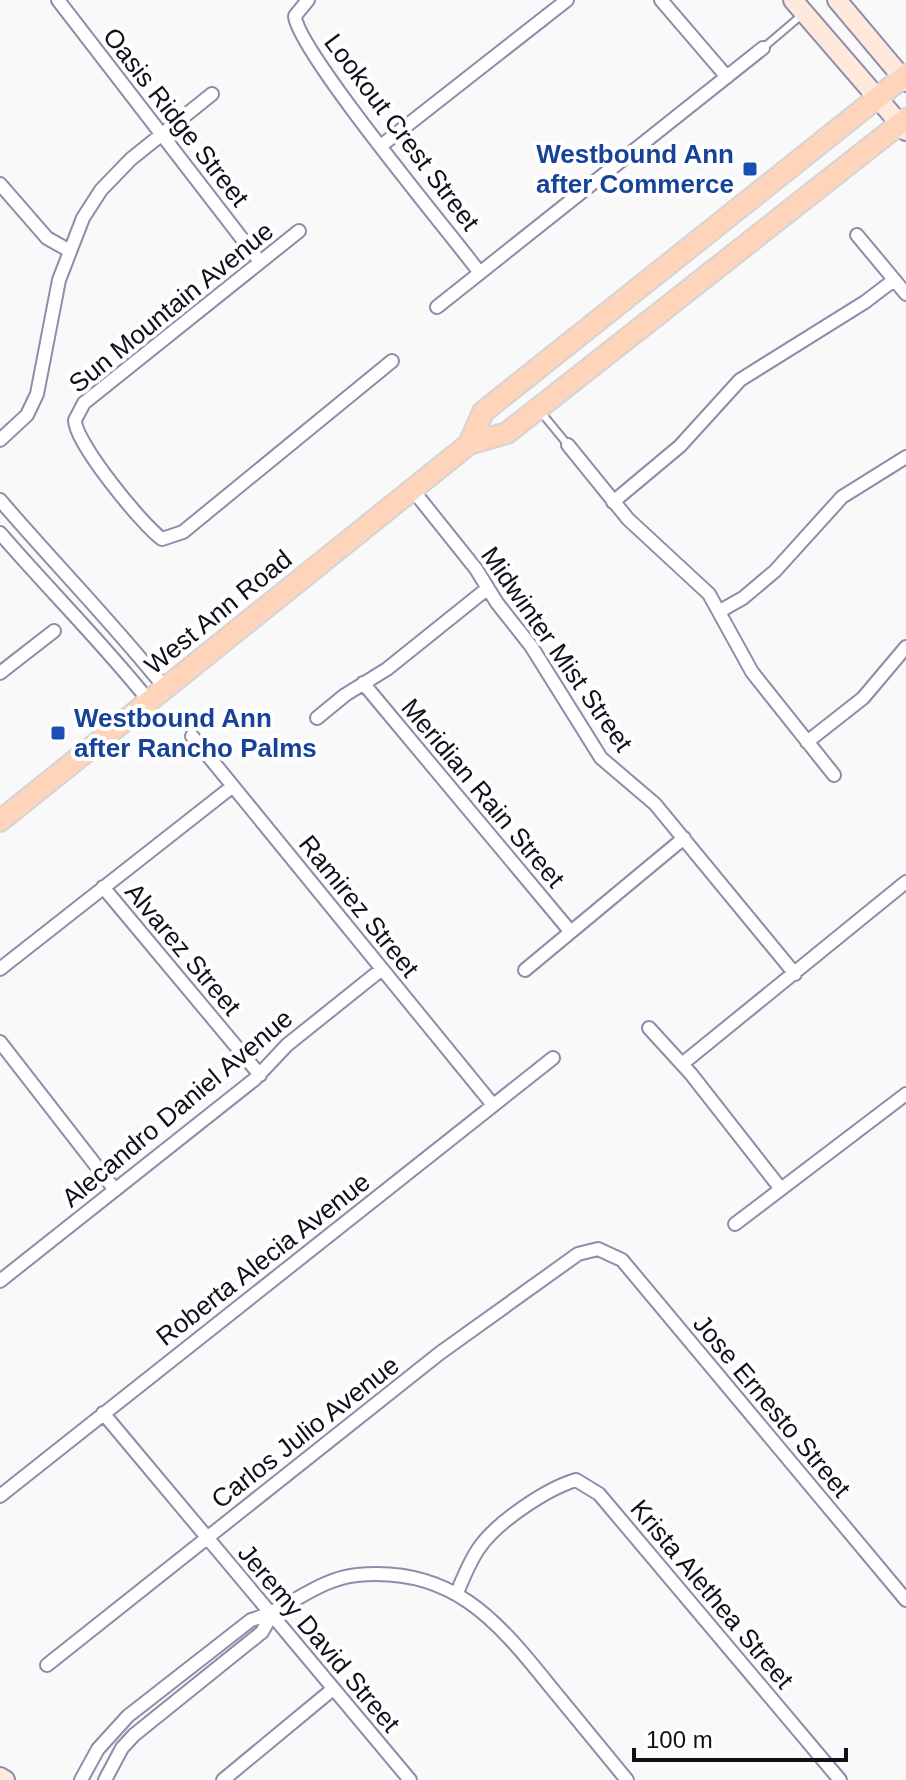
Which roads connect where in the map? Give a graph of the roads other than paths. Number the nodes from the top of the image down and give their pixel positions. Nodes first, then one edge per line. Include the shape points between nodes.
1 (58, 0) edge
2 (308, 0) edge
3 (567, 0) edge
4 (661, 0) edge
5 (837, 0) edge
6 (799, 6) edge
7 (763, 48) joint
8 (727, 77) junction
9 (905, 78) edge
10 (212, 94) dead end
11 (877, 98) junction
12 (904, 125) edge
13 (161, 134) junction
14 (382, 145) junction
15 (0, 184) edge
16 (299, 231) dead end
17 (857, 235) dead end
18 (70, 251) junction
19 (260, 262) junction
20 (480, 273) junction
21 (894, 280) junction
22 (906, 294) edge
23 (437, 307) dead end
24 (392, 361) dead end
25 (538, 409) junction
26 (0, 440) edge
27 (469, 444) junction
28 (568, 445) joint
29 (906, 457) edge
30 (412, 489) junction
31 (0, 500) edge
32 (613, 502) junction
33 (0, 533) edge
34 (488, 588) junction
35 (720, 611) junction
36 (54, 631) dead end
37 (906, 647) edge
38 (0, 673) edge
39 (363, 683) junction
40 (157, 695) junction
41 (317, 718) dead end
42 (192, 736) dead end
43 (807, 742) junction
44 (834, 775) dead end
45 (233, 786) junction
46 (0, 821) edge
47 (684, 838) junction
48 (906, 882) edge
49 (103, 887) junction
50 (570, 931) junction
51 (0, 969) edge
52 (382, 969) junction
53 (525, 970) dead end
54 (795, 974) junction
55 (649, 1028) dead end
56 (0, 1042) edge
57 (553, 1058) dead end
58 (682, 1064) junction
59 (260, 1075) junction
60 (906, 1094) edge
61 (493, 1105) junction
62 (781, 1189) junction
63 (115, 1190) junction
64 (735, 1224) dead end
65 (598, 1249) joint
66 (0, 1281) edge
67 (103, 1413) junction
68 (0, 1496) edge
69 (207, 1538) junction
70 (457, 1593) junction
71 (906, 1600) edge
72 (272, 1614) junction
73 (47, 1665) dead end
74 (333, 1689) junction
75 (96, 1752) junction
76 (114, 1763) junction
77 (0, 1777) edge
78 (5, 1780) edge
79 (81, 1780) edge
80 (105, 1780) edge
81 (223, 1780) edge
82 (410, 1780) edge
83 (627, 1780) edge
84 (840, 1780) edge

1 - 13 street, Oasis Ridge Street
2 - 14 street, Lookout Crest Street via 295,24
3 - 14 street
4 - 8 street
5 - 9 main road
6 - 7 lane
6 - 11 main road
7 - 8 street
8 - 20 street
9 - 11 main road, West Ann Road
10 - 13 street
11 - 12 main road
11 - 27 main road, West Ann Road via 483,412
12 - 25 main road, West Ann Road
13 - 18 street via 101,190
13 - 19 street, Oasis Ridge Street
14 - 20 street, Lookout Crest Street
15 - 18 street via 47,238
16 - 19 street, Sun Mountain Avenue
17 - 21 street
18 - 26 street via 50,319 37,394 27,415
19 - 24 street, Sun Mountain Avenue via 84,403 75,420 80,441 136,517 162,539 183,532
20 - 23 street
21 - 22 street
21 - 32 street via 740,380 680,446
25 - 27 main road, West Ann Road via 507,433
25 - 28 lane
27 - 30 main road, West Ann Road
28 - 32 street
29 - 35 street via 842,497 775,571
30 - 34 street, Midwinter Mist Street
30 - 40 main road, West Ann Road
31 - 40 street via 110,620
32 - 35 street via 700,583
33 - 40 street via 60,604
34 - 39 street
34 - 47 street, Midwinter Mist Street via 601,758 643,792
35 - 43 street via 746,664
36 - 38 street
37 - 43 street via 863,698
39 - 41 street
39 - 50 street, Meridian Rain Street
40 - 46 main road, West Ann Road
42 - 45 street, Ramirez Street
43 - 44 street
45 - 49 street
45 - 52 street, Ramirez Street
47 - 50 street
47 - 54 street, Midwinter Mist Street
48 - 54 street
49 - 51 street
49 - 59 street, Alvarez Street
50 - 53 street
52 - 59 street, Alecandro Daniel Avenue via 287,1045
52 - 61 street, Ramirez Street
54 - 58 street
55 - 58 street
56 - 63 street
57 - 61 street, Roberta Alecia Avenue
58 - 62 street
59 - 63 street, Alecandro Daniel Avenue
60 - 62 street
61 - 67 street, Roberta Alecia Avenue
62 - 64 street
63 - 66 street, Alecandro Daniel Avenue
65 - 69 street, Carlos Julio Avenue via 578,1254 440,1353
65 - 71 street, Jose Ernesto Street via 622,1260
67 - 68 street, Roberta Alecia Avenue
67 - 69 street, Jeremy David Street
69 - 72 street, Jeremy David Street
69 - 73 street, Carlos Julio Avenue
70 - 72 street via 420,1580 356,1575 325,1582
70 - 83 street via 507,1633
70 - 84 street, Krista Alethea Street via 491,1535 552,1487 576,1480 599,1494
72 - 74 street, Jeremy David Street
72 - 75 street via 251,1620 183,1672 128,1716
72 - 76 street via 262,1632 134,1735
74 - 81 street
74 - 82 street, Jeremy David Street
75 - 76 lane
75 - 79 street
76 - 80 street
77 - 78 main road

